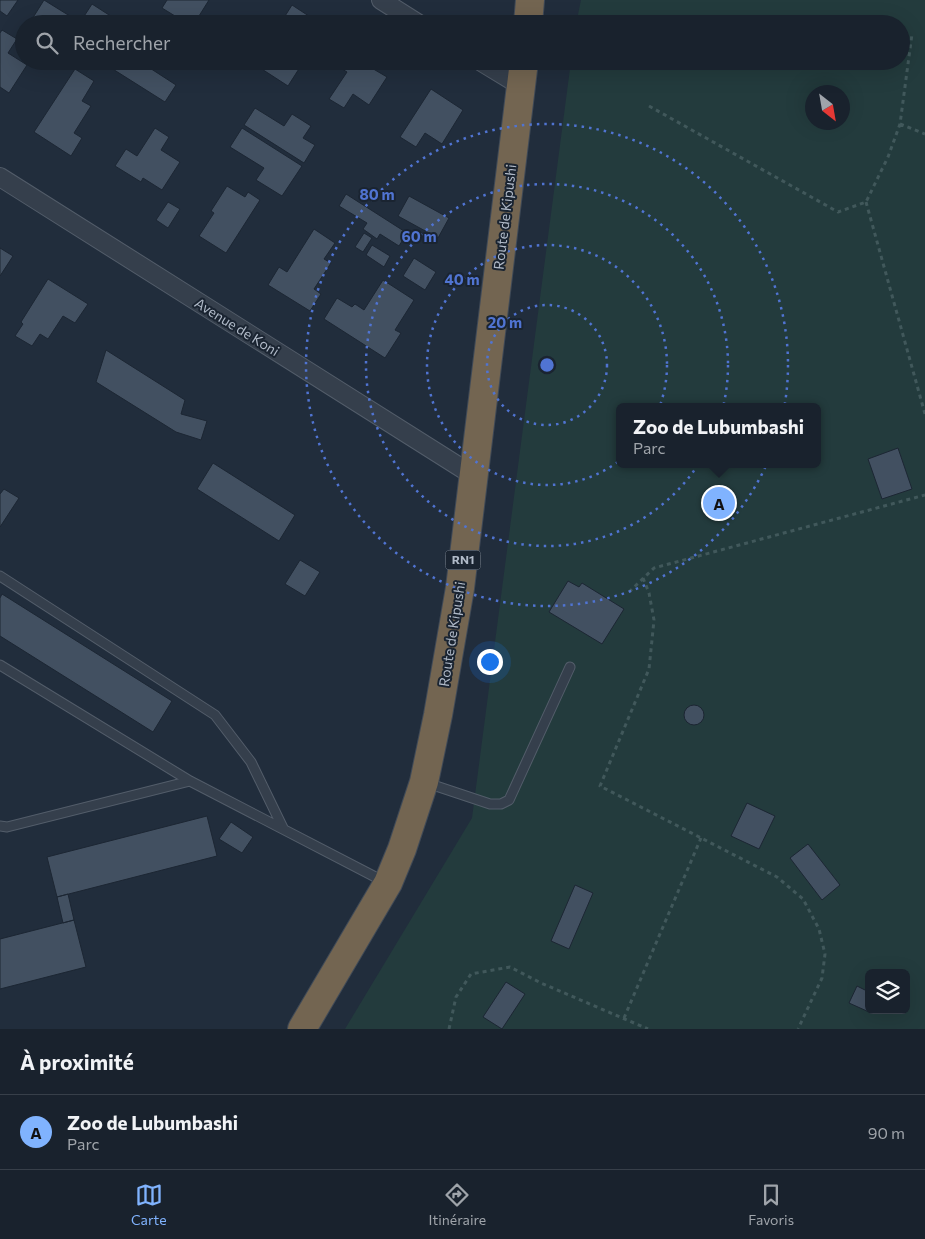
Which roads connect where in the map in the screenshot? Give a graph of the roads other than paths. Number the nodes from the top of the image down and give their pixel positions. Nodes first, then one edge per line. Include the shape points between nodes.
1 (381, 0) edge
2 (530, 0) edge
3 (405, 15) edge
4 (529, 15) edge
5 (509, 70) edge
6 (522, 74) edge
7 (0, 177) edge
8 (474, 476) junction
9 (0, 576) edge
10 (0, 665) edge
11 (570, 668) dead end
12 (190, 781) junction
13 (424, 782) junction
14 (0, 826) edge
15 (282, 828) junction
16 (388, 883) junction
17 (302, 1029) edge

1 - 3 street
2 - 4 highway
5 - 6 street
6 - 8 highway, Route de Kipushi / RN1
7 - 8 street, Avenue de Koni
8 - 13 highway, Route de Kipushi / RN1 via 460,588
9 - 15 lane via 215,715 251,762
10 - 12 lane
11 - 13 lane via 509,800 490,804
12 - 14 lane via 8,827
12 - 15 lane
13 - 16 highway, Route de Kipushi / RN1
15 - 16 lane
16 - 17 highway, Route de Kipushi / RN1

